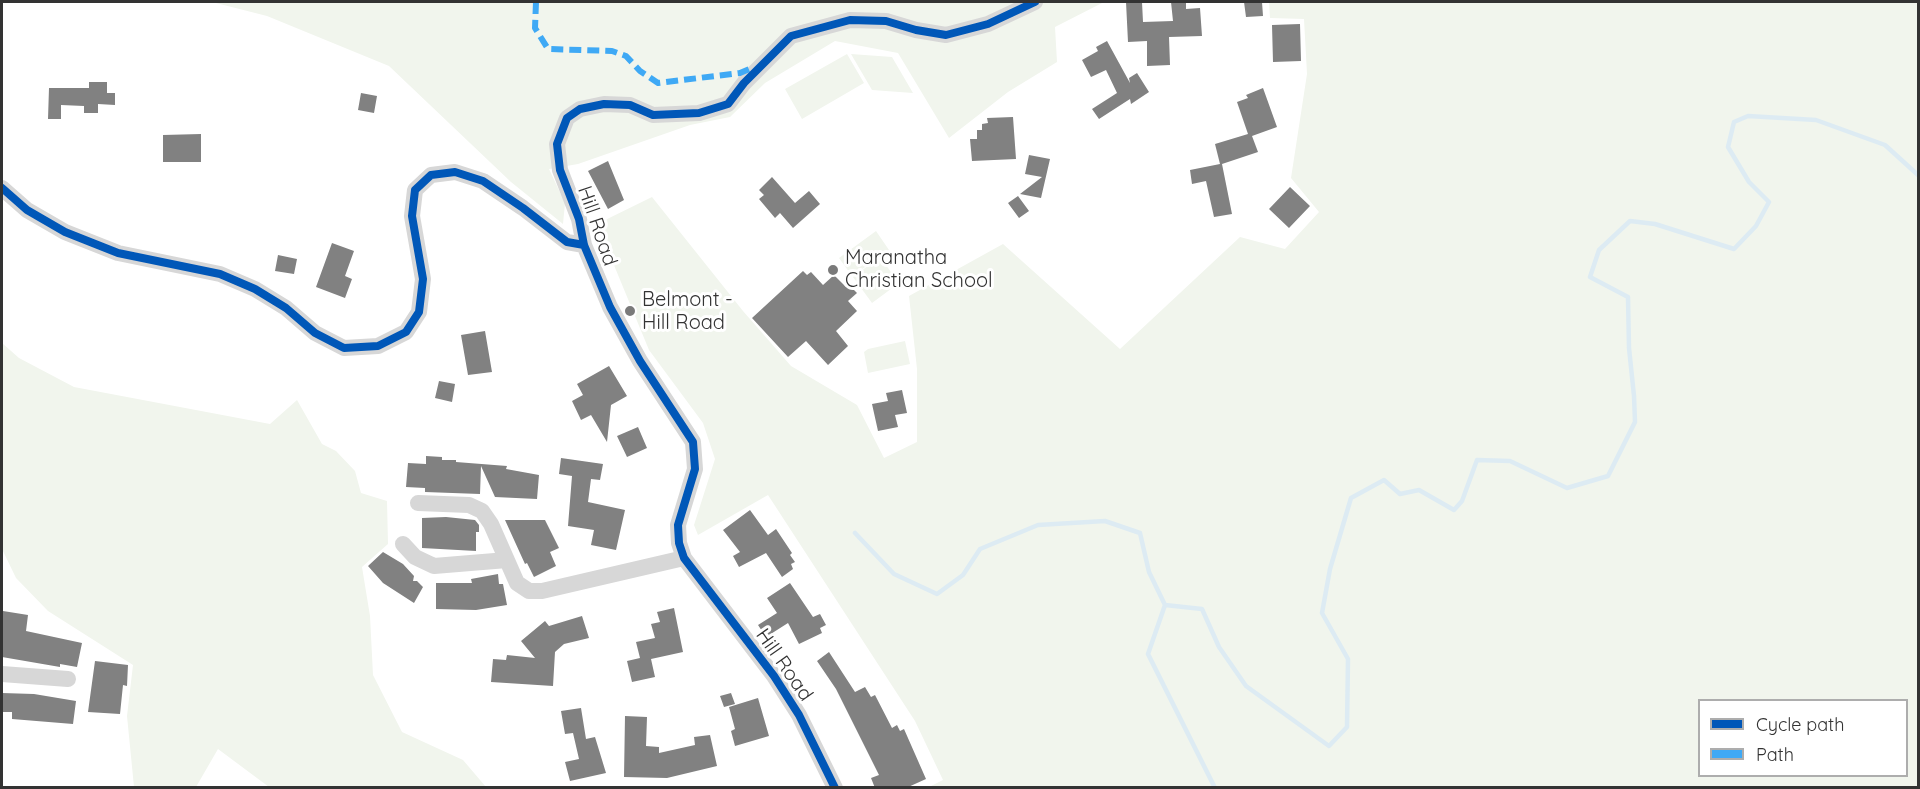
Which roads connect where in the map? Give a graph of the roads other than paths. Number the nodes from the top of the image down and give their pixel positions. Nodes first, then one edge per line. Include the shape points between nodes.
1 (1035, 2) edge
2 (2, 188) edge
3 (584, 245) junction
4 (418, 503) dead end
5 (403, 544) dead end
6 (684, 558) junction
7 (507, 560) junction
8 (2, 674) edge
9 (68, 679) dead end
10 (835, 788) edge

1 - 3 street, Hill Road via 988,24 946,35 885,21 850,20 791,36 728,104 699,112 653,115 630,105 604,104 580,109 567,118 561,130 557,158
2 - 3 street via 27,210 64,232 118,253 220,274 255,289 286,308 315,333 344,348 378,346 406,332 419,312 423,279 412,216 415,190 431,175 455,172 483,181 567,242
3 - 6 street, Hill Road via 620,326 693,442 695,469 678,525
4 - 7 street via 492,510
5 - 7 street via 415,557 434,566
6 - 7 street via 537,592 519,586
6 - 10 street, Hill Road via 774,676 799,715
8 - 9 street

